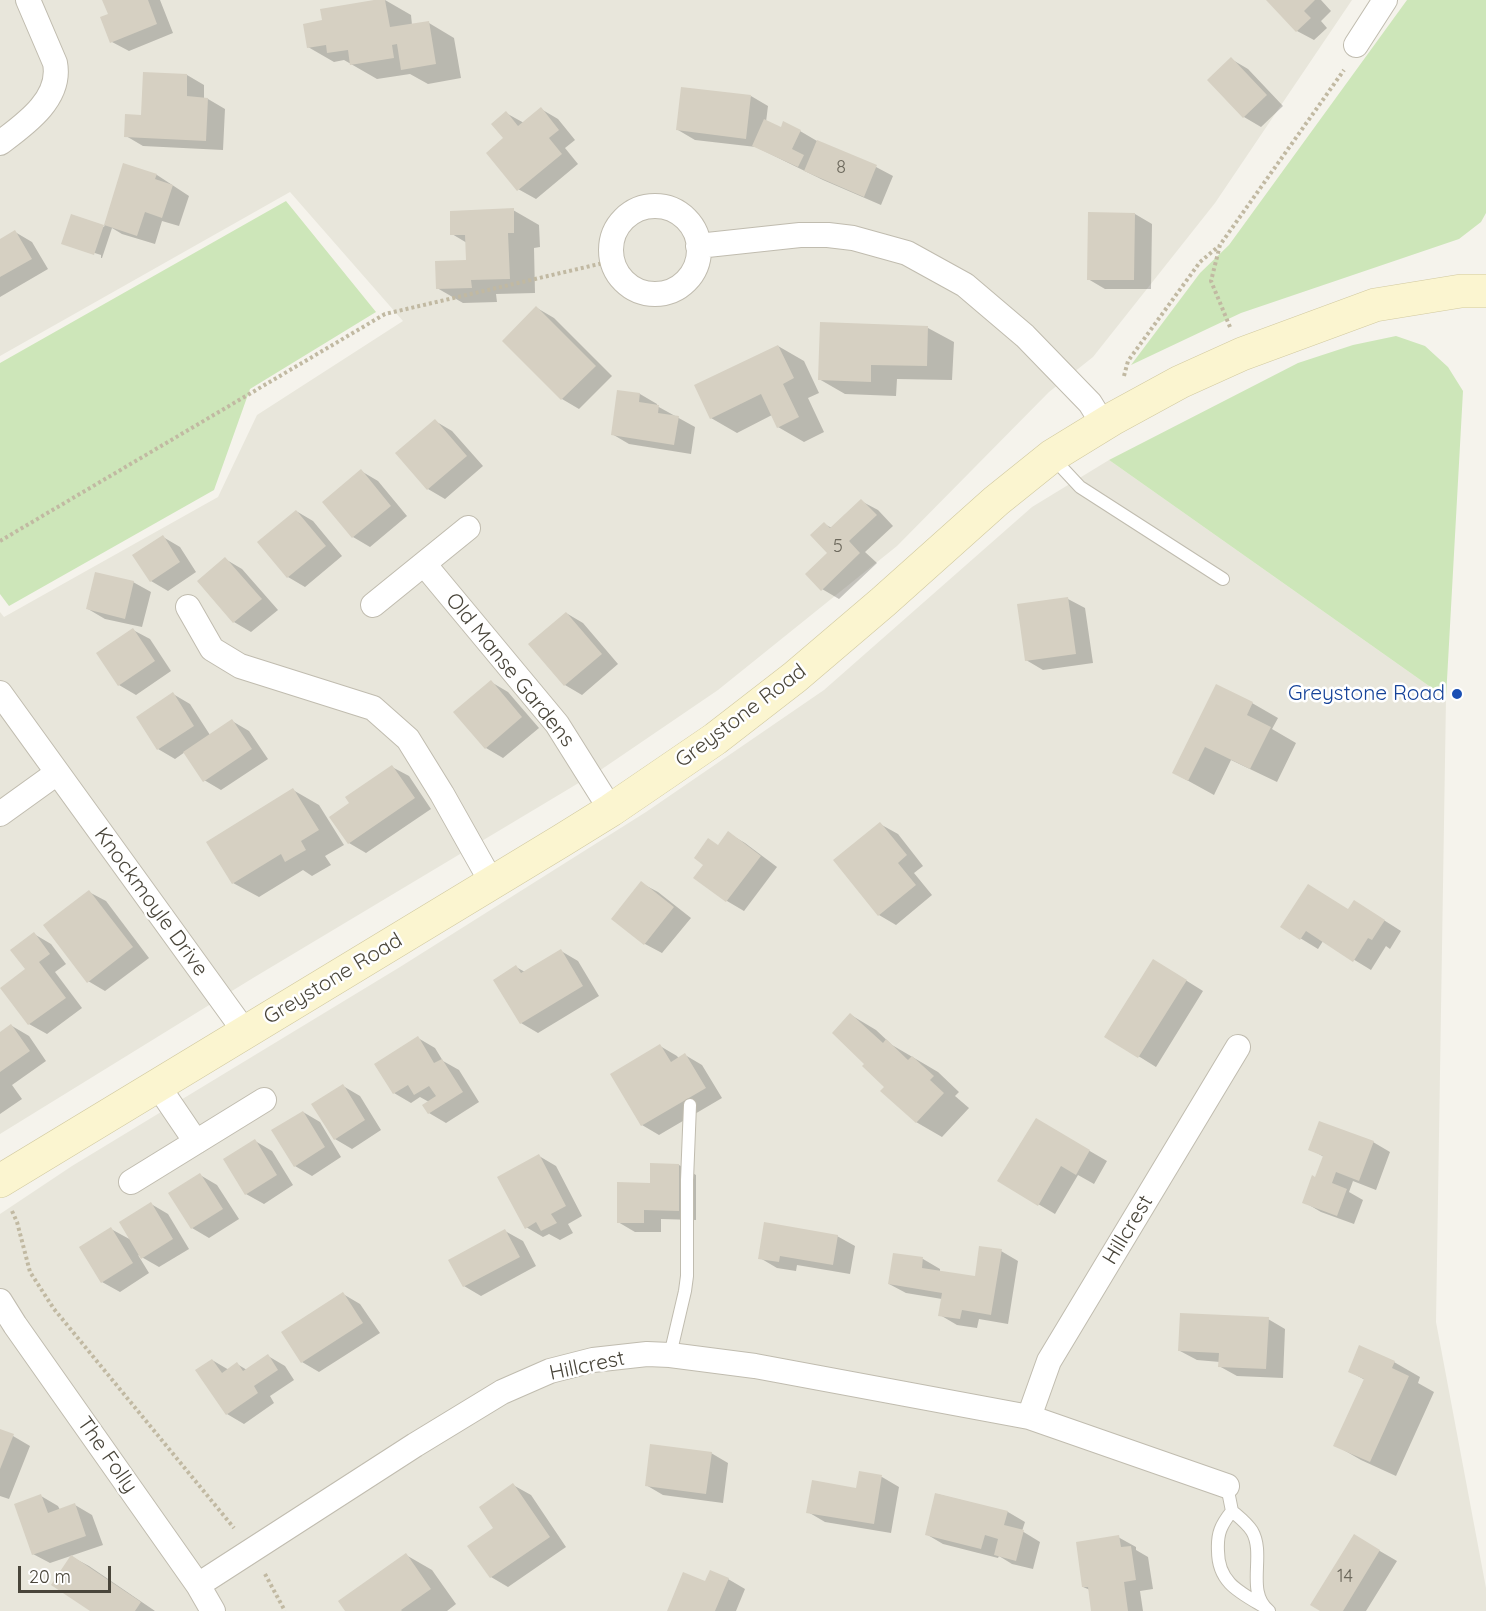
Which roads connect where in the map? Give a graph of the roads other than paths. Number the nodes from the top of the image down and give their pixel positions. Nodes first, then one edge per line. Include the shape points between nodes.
1 (28, 0) edge
2 (1385, 0) edge
3 (1356, 45) road end
4 (0, 143) edge
5 (698, 246) junction
6 (1486, 291) edge
7 (1108, 421) junction
8 (1052, 456) junction
9 (468, 528) dead end
10 (424, 564) junction
11 (1223, 579) dead end
12 (373, 605) dead end
13 (188, 607) dead end
14 (0, 693) edge
15 (57, 773) junction
16 (612, 810) junction
17 (0, 814) edge
18 (492, 884) junction
19 (245, 1032) junction
20 (1238, 1047) dead end
21 (158, 1086) junction
22 (264, 1101) dead end
23 (690, 1105) dead end
24 (196, 1142) junction
25 (131, 1182) dead end
26 (4, 1191) edge
27 (0, 1301) edge
28 (670, 1355) junction
29 (1029, 1417) junction
30 (1227, 1486) joint
31 (1232, 1511) junction
32 (198, 1585) junction
33 (1266, 1609) edge
34 (213, 1611) edge

1 - 4 street via 55,63 56,77 44,104
2 - 3 street
5 - 5 street via 692,274 669,292 640,292 627,285 612,261 615,232 623,220 648,207 662,207 687,220
5 - 7 street via 828,235 907,254 965,285 1025,336
6 - 7 main road, Greystone Road via 1461,291 1375,305 1242,354
7 - 8 main road, Greystone Road
8 - 11 lane via 1080,487
8 - 16 main road, Greystone Road via 795,677 715,739
9 - 10 street
10 - 12 street
10 - 16 street, Old Manse Gardens via 557,724
13 - 18 street via 212,649 240,666 373,708 408,739
14 - 15 street, Knockmoyle Drive
15 - 17 street
15 - 19 street, Knockmoyle Drive
16 - 18 main road, Greystone Road
18 - 19 main road, Greystone Road
19 - 21 main road, Greystone Road
20 - 29 street, Hillcrest via 1049,1361
21 - 24 street
21 - 26 main road, Greystone Road
22 - 24 street
23 - 28 lane via 687,1276
24 - 25 street
27 - 32 street, The Folly
28 - 29 street, Hillcrest via 755,1366
28 - 32 street, Hillcrest via 593,1360 550,1371 502,1392
29 - 30 street, Hillcrest
30 - 31 lane
31 - 33 lane via 1253,1533 1257,1588
31 - 33 lane via 1221,1525 1218,1542 1223,1576
32 - 34 street, The Folly

